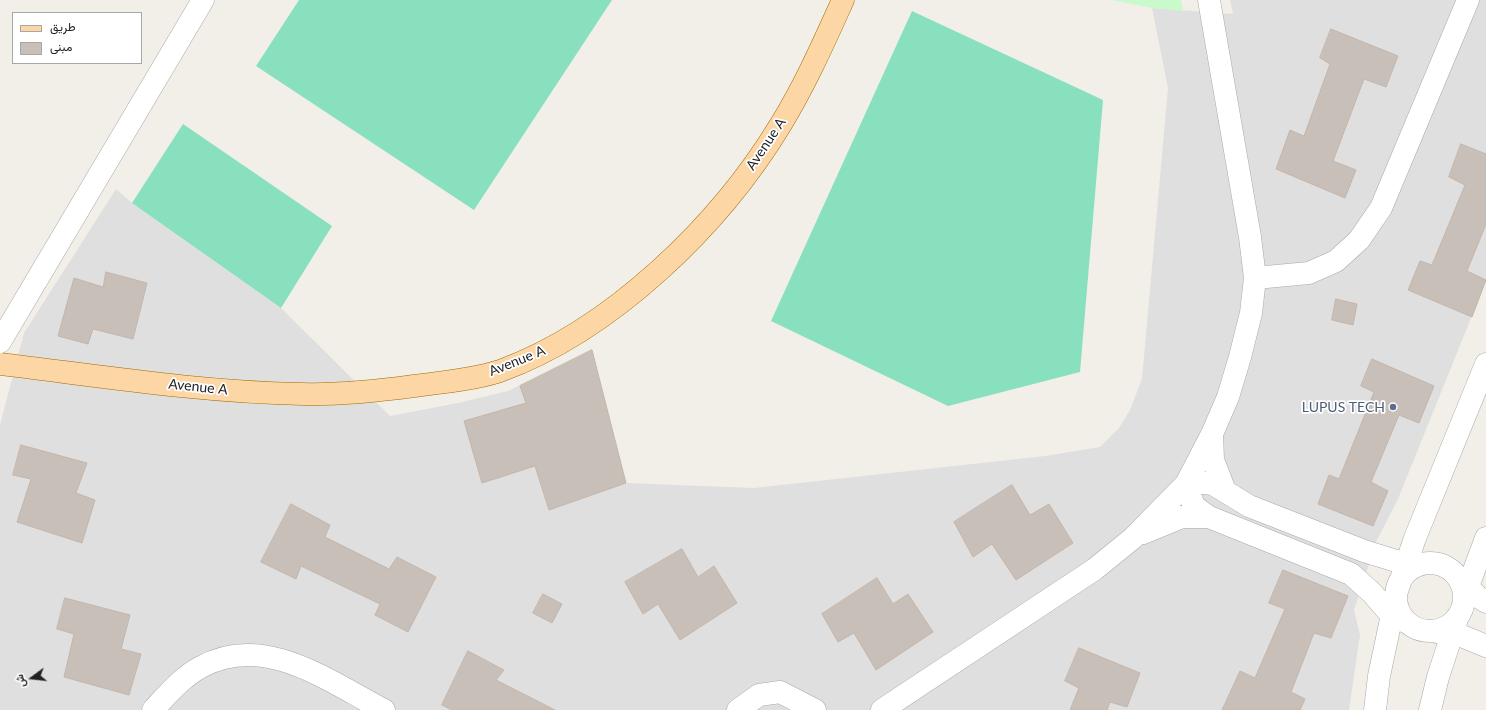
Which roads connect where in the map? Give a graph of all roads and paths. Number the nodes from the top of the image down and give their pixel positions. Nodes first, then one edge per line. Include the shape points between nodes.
1 (203, 0) edge
2 (843, 0) edge
3 (1209, 0) edge
4 (1468, 0) edge
5 (1255, 278) junction
6 (0, 342) edge
7 (0, 364) edge
8 (1486, 364) edge
9 (1212, 434) junction
10 (1186, 484) junction
11 (1225, 491) junction
12 (1209, 517) junction
13 (1132, 538) junction
14 (1486, 538) edge
15 (1413, 565) junction
16 (1463, 587) junction
17 (1486, 602) edge
18 (1400, 620) junction
19 (1447, 628) junction
20 (1486, 646) edge
21 (153, 710) edge
22 (384, 710) edge
23 (738, 710) edge
24 (815, 710) edge
25 (882, 710) edge
26 (1375, 710) edge
27 (1430, 710) edge

1 - 6 street
2 - 7 main road, Avenue A via 819,54 781,125 733,192 684,246 619,305 559,344 499,371 443,382 378,390 304,394 212,390
3 - 5 street
4 - 5 street via 1381,208 1359,240 1336,261 1309,273
5 - 9 street via 1251,313 1240,356 1228,397
8 - 15 street via 1418,531
9 - 10 street
9 - 11 street via 1213,460
10 - 11 street via 1213,484
10 - 12 street via 1194,506
10 - 13 street
11 - 15 street via 1249,506 1364,551
12 - 13 street via 1182,517
12 - 18 street via 1351,574
13 - 25 street via 1095,569
14 - 16 street
15 - 16 street via 1431,563 1442,566
15 - 18 street via 1397,591
16 - 17 street
16 - 19 street via 1462,609
18 - 19 street via 1420,630
18 - 26 street via 1379,676
19 - 20 street
19 - 27 street
21 - 22 street via 172,690 200,668 220,659 246,654 272,656 296,664
23 - 24 street via 760,695 780,692

